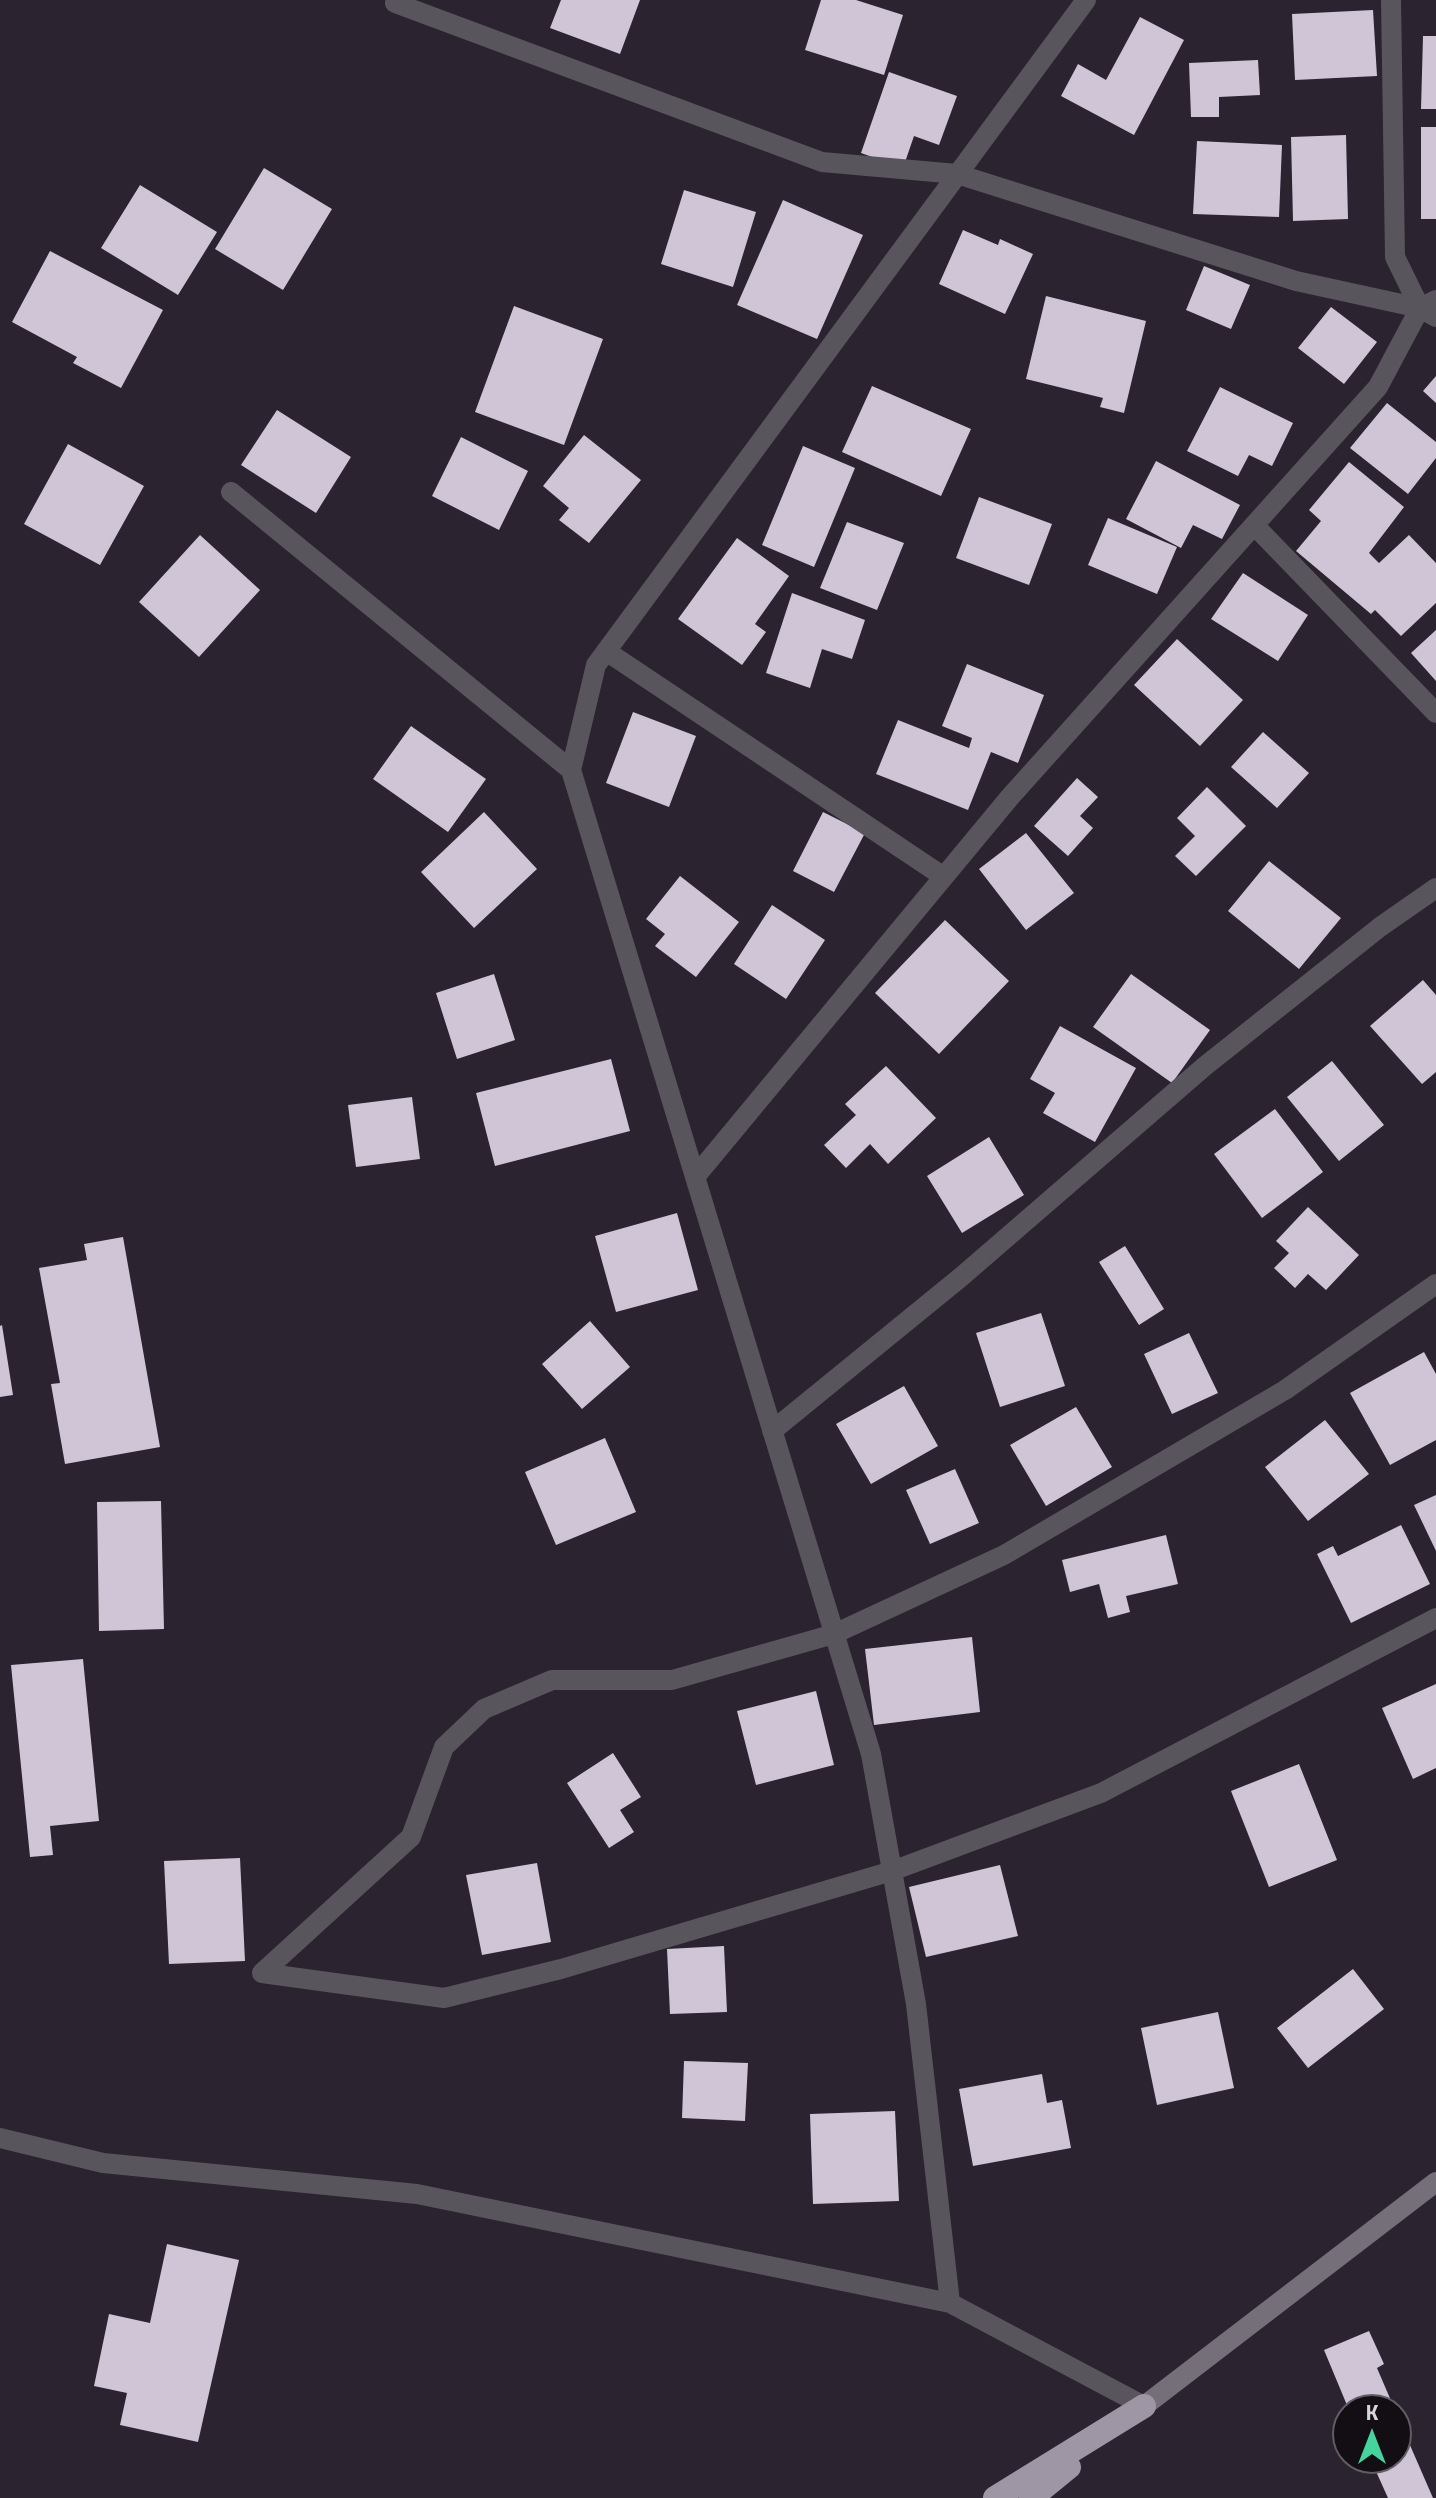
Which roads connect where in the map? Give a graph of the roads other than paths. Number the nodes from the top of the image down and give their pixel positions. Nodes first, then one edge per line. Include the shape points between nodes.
1 (1086, 0) edge
2 (1391, 0) edge
3 (395, 3) dead end
4 (957, 174) junction
5 (1431, 308) edge
6 (231, 492) dead end
7 (1254, 525) junction
8 (606, 651) junction
9 (1436, 713) edge
10 (571, 770) junction
11 (944, 877) junction
12 (1436, 888) edge
13 (695, 1177) junction
14 (1436, 1284) edge
15 (772, 1431) junction
16 (1436, 1618) edge
17 (834, 1634) junction
18 (892, 1871) junction
19 (0, 2138) edge
20 (1436, 2182) edge
21 (950, 2303) junction
22 (1144, 2406) junction
23 (995, 2498) edge
24 (1031, 2498) edge

1 - 4 street
2 - 5 street via 1395,257
3 - 4 street via 822,162
4 - 5 street via 1296,281
4 - 8 street
5 - 7 street via 1378,387
6 - 10 street
7 - 9 street
7 - 11 street
8 - 10 street via 596,665
8 - 11 street
10 - 13 street
11 - 13 street
12 - 15 street via 1205,1066 961,1277
13 - 15 street
14 - 17 street via 1285,1390 1004,1555
15 - 17 street
16 - 18 street via 1101,1793
17 - 18 street via 871,1754
17 - 18 street via 672,1680 552,1680 484,1709 444,1747 411,1837 262,1973 444,1998 561,1969
18 - 21 street via 916,2004
19 - 21 street via 103,2163 417,2194
20 - 22 main road
21 - 22 street
22 - 23 highway
22 - 24 highway

